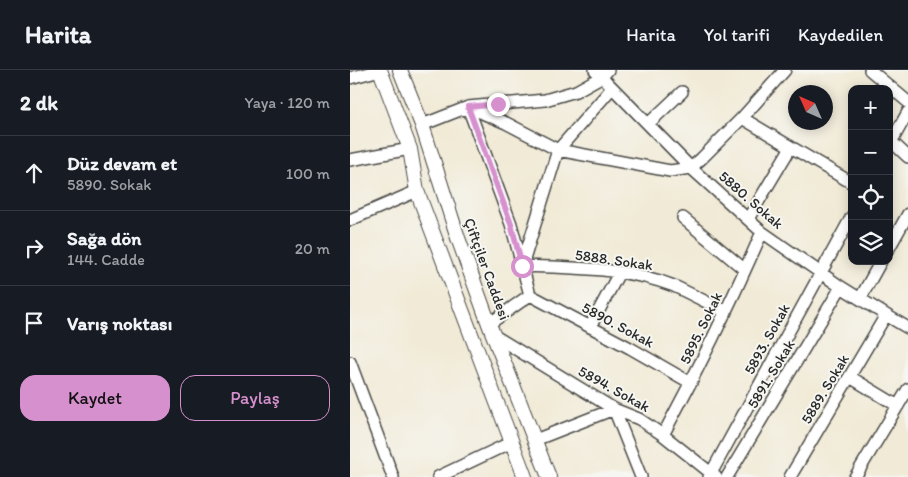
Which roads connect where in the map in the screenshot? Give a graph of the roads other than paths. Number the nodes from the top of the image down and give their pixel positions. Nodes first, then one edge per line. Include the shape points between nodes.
1 (380, 70) edge
2 (400, 70) edge
3 (785, 70) edge
4 (870, 70) edge
5 (601, 72) edge
6 (350, 78) edge
7 (612, 88) junction
8 (682, 92) dead end
9 (908, 102) edge
10 (468, 107) junction
11 (908, 112) edge
12 (742, 118) junction
13 (422, 124) junction
14 (648, 124) junction
15 (893, 139) edge
16 (893, 146) edge
17 (791, 147) junction
18 (410, 149) junction
19 (558, 150) junction
20 (908, 157) edge
21 (350, 160) edge
22 (691, 168) junction
23 (848, 181) edge
24 (417, 191) junction
25 (908, 214) edge
26 (682, 218) dead end
27 (748, 219) junction
28 (350, 220) edge
29 (850, 220) edge
30 (762, 232) junction
31 (893, 241) edge
32 (880, 265) edge
33 (522, 266) junction
34 (745, 270) junction
35 (821, 272) junction
36 (619, 273) junction
37 (841, 287) junction
38 (530, 295) junction
39 (860, 299) junction
40 (726, 312) junction
41 (886, 315) junction
42 (907, 325) edge
43 (590, 326) junction
44 (491, 330) junction
45 (350, 362) edge
46 (850, 377) junction
47 (691, 383) junction
48 (908, 389) edge
49 (898, 406) junction
50 (614, 409) junction
51 (663, 435) junction
52 (535, 440) junction
53 (512, 442) junction
54 (712, 476) edge
55 (393, 477) edge
56 (438, 477) edge
57 (525, 477) edge
58 (549, 477) edge
59 (641, 477) edge
60 (727, 477) edge
61 (790, 477) edge
62 (855, 477) edge

1 - 6 street
1 - 18 street
2 - 13 street, Çiftçiler Caddesi
3 - 12 street
4 - 9 street
5 - 7 street, 5880. Sokak
5 - 10 street via 576,91 545,100
7 - 14 street, 5880. Sokak
7 - 19 street
8 - 14 street
10 - 13 street
10 - 19 street
10 - 33 street via 511,224
11 - 15 street
12 - 17 street
12 - 22 street
13 - 44 street, Çiftçiler Caddesi
14 - 22 street, 5880. Sokak
16 - 20 street
17 - 23 street
17 - 27 street
18 - 21 street
18 - 24 street
19 - 22 street via 670,172
19 - 33 street
22 - 27 street, 5880. Sokak
24 - 28 street
24 - 53 street
25 - 31 street
26 - 34 street
27 - 30 street, 5880. Sokak
29 - 35 street, 5893. Sokak
30 - 34 street, 5895. Sokak
30 - 35 street, 5880. Sokak
32 - 39 street
33 - 36 street, 5888. Sokak
33 - 38 street
34 - 40 street, 5895. Sokak
35 - 37 street, 5880. Sokak
35 - 54 street, 5893. Sokak
36 - 40 street, 5888. Sokak via 673,286
36 - 43 street
37 - 39 street, 5880. Sokak
37 - 60 street, 5891. Sokak
38 - 43 street, 5890. Sokak
38 - 44 street
39 - 41 street, 5880. Sokak
40 - 47 street, 5895. Sokak
41 - 42 street, 5880. Sokak
41 - 46 street, 5889. Sokak
43 - 47 street, 5890. Sokak
44 - 50 street, 5894. Sokak
44 - 52 street, Çiftçiler Caddesi
45 - 55 street
46 - 49 street
46 - 61 street, 5889. Sokak
47 - 51 street, 5895. Sokak
48 - 49 street
49 - 62 street
50 - 51 street, 5894. Sokak via 639,419
50 - 52 street
50 - 59 street
51 - 54 street, 5894. Sokak
52 - 58 street, Çiftçiler Caddesi
53 - 56 street
53 - 57 street

